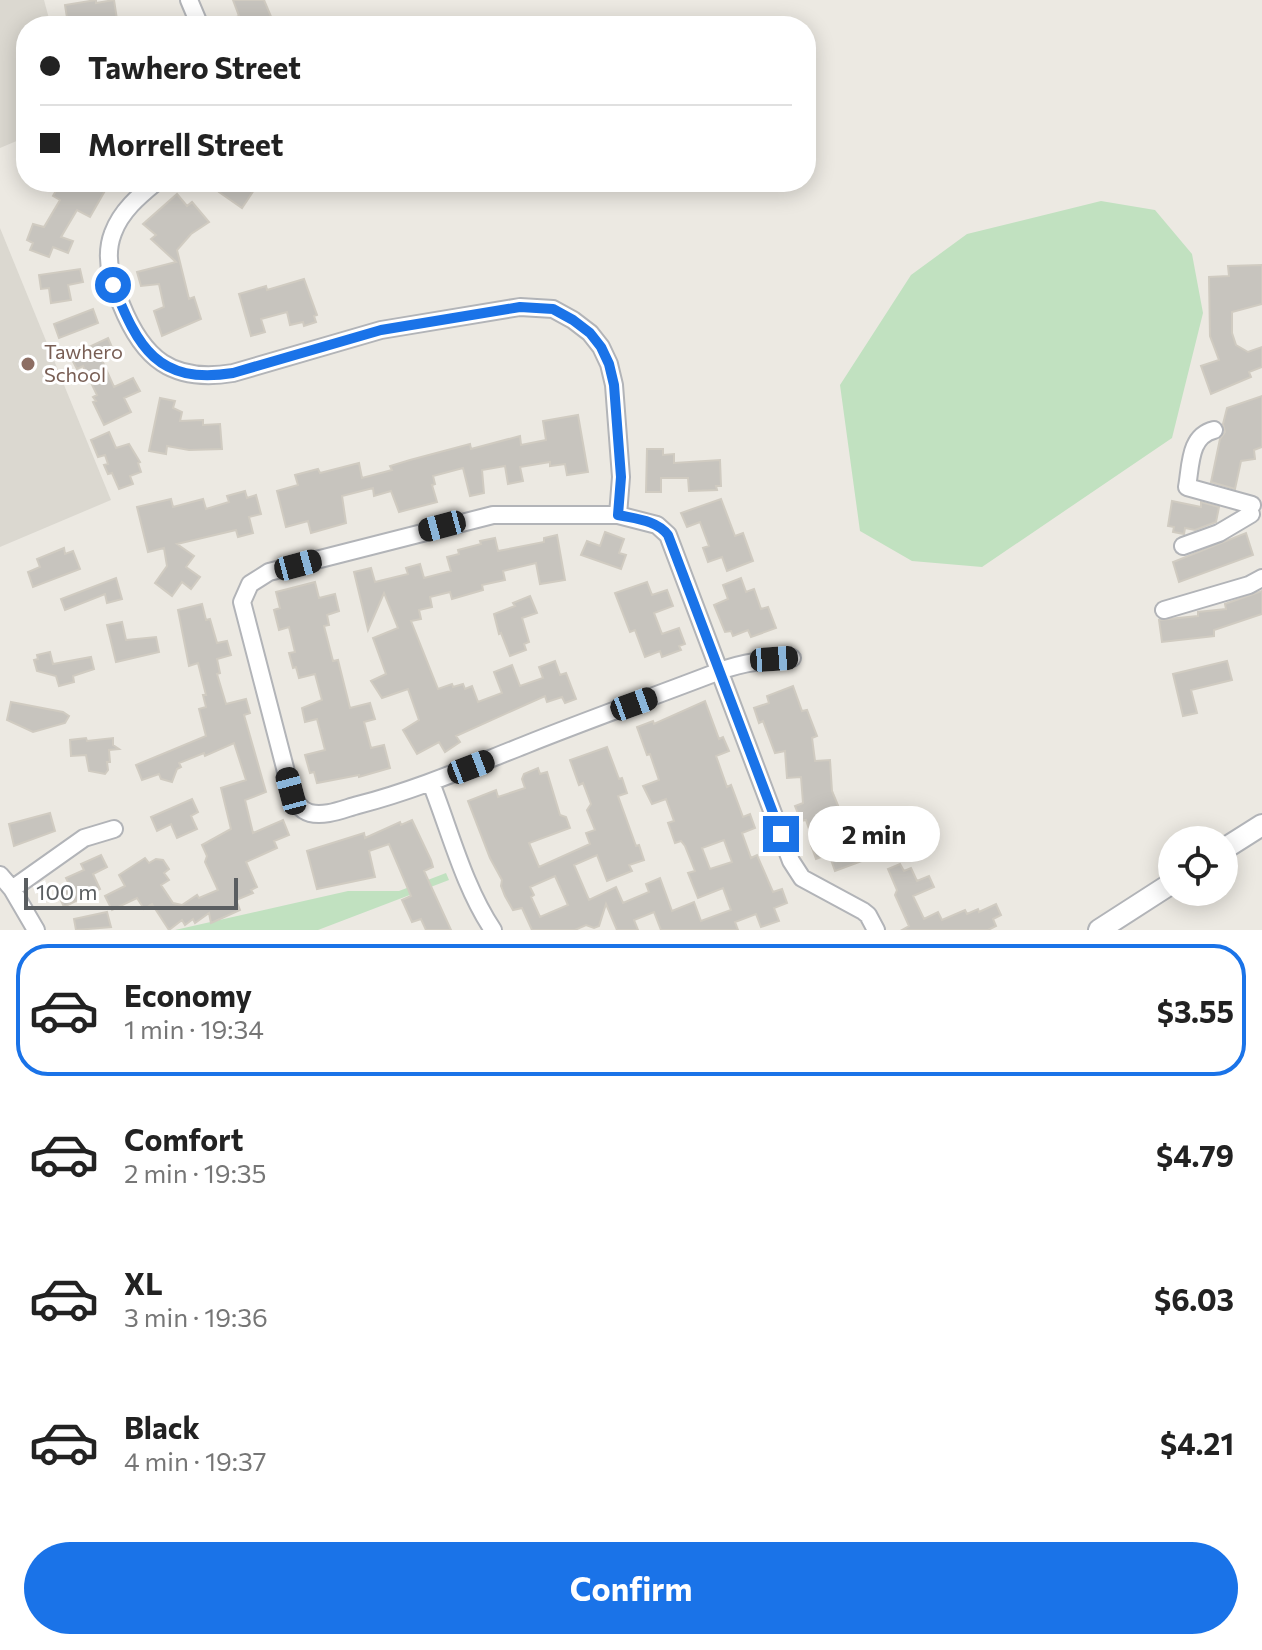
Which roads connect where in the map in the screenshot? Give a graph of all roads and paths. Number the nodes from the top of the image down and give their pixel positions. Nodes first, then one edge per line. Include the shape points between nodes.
1 (143, 192) edge
2 (1214, 430) dead end
3 (618, 515) junction
4 (1183, 546) dead end
5 (1262, 578) edge
6 (1164, 610) dead end
7 (792, 658) dead end
8 (720, 671) junction
9 (431, 783) junction
10 (1262, 825) edge
11 (114, 829) dead end
12 (1238, 840) edge
13 (0, 875) edge
14 (12, 889) junction
15 (1158, 892) edge
16 (36, 930) edge
17 (493, 930) edge
18 (876, 930) edge
19 (1099, 930) edge

1 - 3 street via 113,232 113,285 145,350 165,366 191,376 233,373 381,330 520,307 553,309 573,320 601,347 614,385 621,477
2 - 4 street via 1196,443 1187,487 1252,510 1219,533
3 - 8 street via 649,522 668,535
3 - 9 street via 471,519 269,572 245,592 243,610 296,803 323,814
5 - 6 street
7 - 8 street via 746,662
8 - 9 street
8 - 18 street via 796,871 863,911
9 - 17 street
10 - 12 street
11 - 14 street via 84,838
13 - 14 street
14 - 16 street
15 - 19 street

